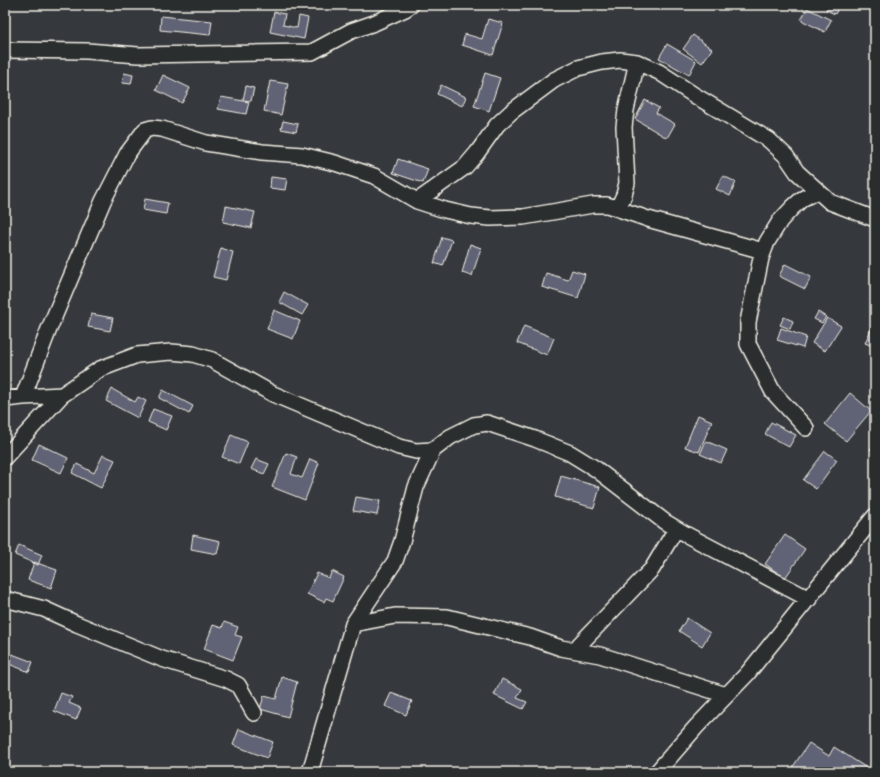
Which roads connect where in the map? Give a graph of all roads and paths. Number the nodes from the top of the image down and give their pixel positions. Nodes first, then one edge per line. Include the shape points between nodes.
1 (411, 5) edge
2 (5, 50) edge
3 (636, 62) junction
4 (817, 190) junction
5 (417, 201) junction
6 (618, 208) junction
7 (875, 220) edge
8 (763, 251) junction
9 (62, 395) junction
10 (23, 397) junction
11 (5, 399) edge
12 (806, 428) dead end
13 (433, 450) junction
14 (5, 457) edge
15 (875, 516) edge
16 (676, 528) junction
17 (5, 599) edge
18 (809, 599) junction
19 (353, 624) junction
20 (579, 645) dead end
21 (726, 696) junction
22 (254, 713) dead end
23 (310, 772) edge
24 (657, 772) edge

1 - 2 street via 351,31 312,52 138,55
3 - 4 street via 659,72 769,140
3 - 5 street via 602,62 578,68 554,80 496,125 465,167
3 - 6 street via 624,127 627,183
4 - 7 street via 830,202
4 - 8 street via 802,199 784,217
5 - 6 street via 458,213 490,218 593,206 607,205
5 - 10 street via 374,176 335,163 302,155 206,143 162,129 145,130 127,154 103,201 48,329
6 - 8 street via 648,219
8 - 12 street via 751,300 748,344 773,392
9 - 10 street
9 - 13 street via 100,369 137,355 171,352 193,354 212,360 273,394 399,447 416,451
9 - 14 street
10 - 11 street
13 - 16 street via 450,437 474,425 487,423 504,428 570,453
13 - 19 street via 416,487 395,560
15 - 18 street
16 - 18 street
16 - 20 street via 652,569
17 - 22 street via 44,609 162,659 226,679 238,685
18 - 21 street
19 - 21 street via 395,616 447,617 530,637 562,648 600,655
19 - 23 street
21 - 24 street

